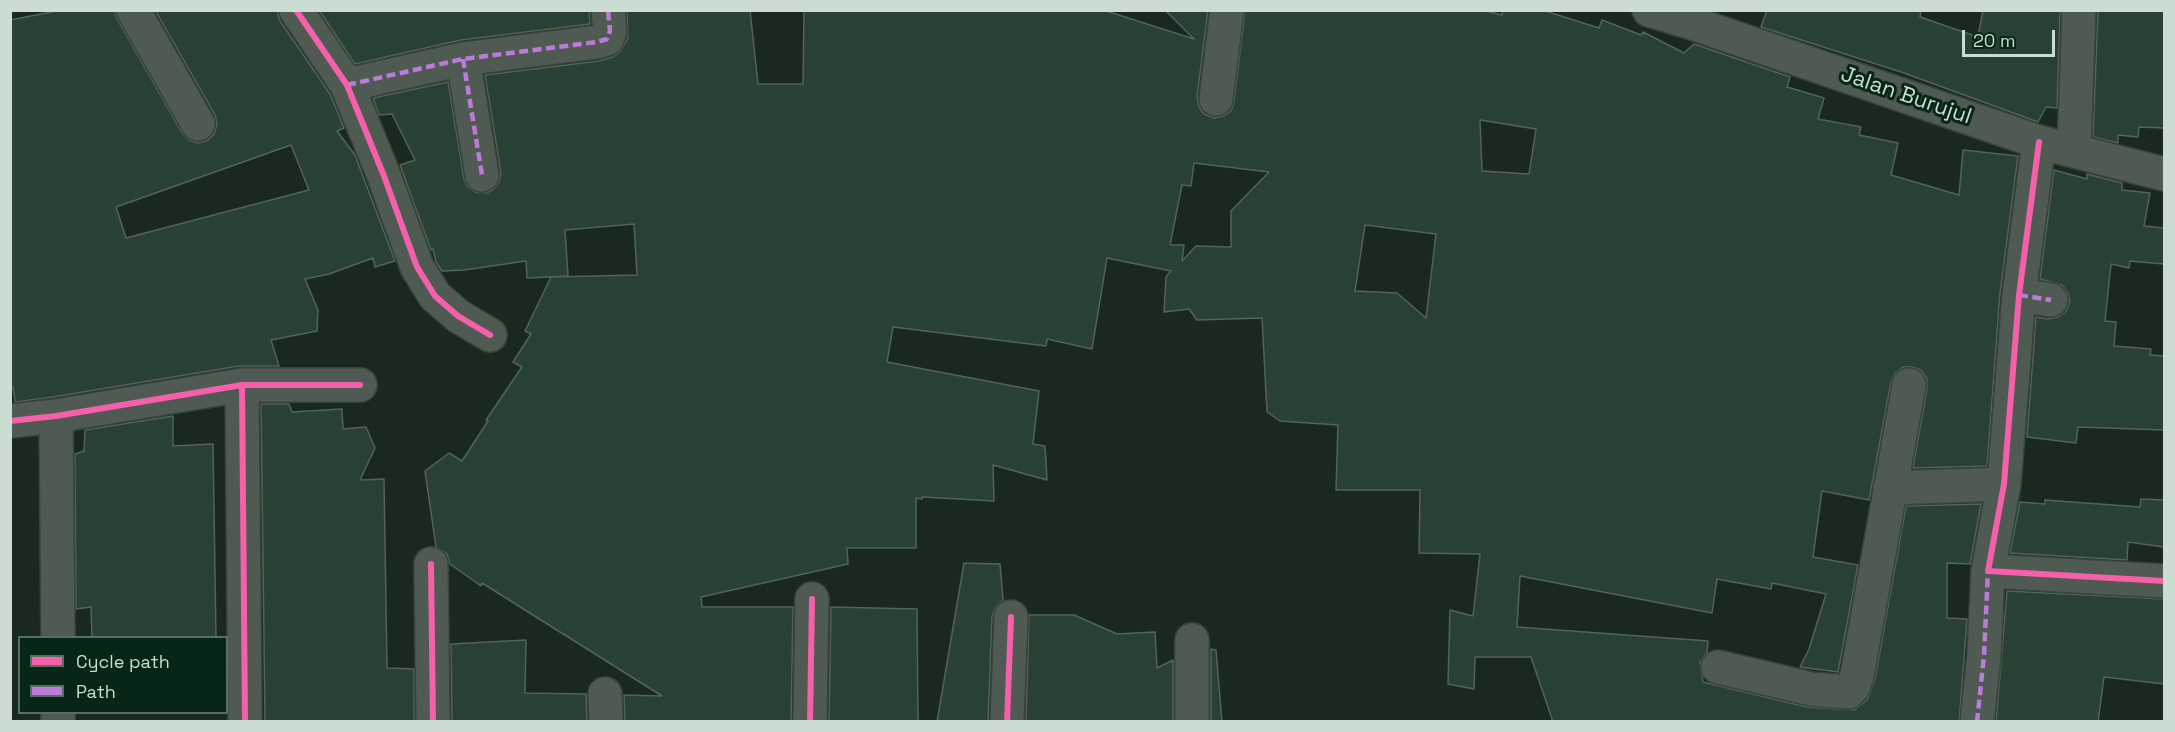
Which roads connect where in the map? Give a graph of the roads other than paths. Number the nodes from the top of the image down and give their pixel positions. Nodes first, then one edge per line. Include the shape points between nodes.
1 (133, 10) edge
2 (296, 10) edge
3 (608, 10) edge
4 (1227, 10) edge
5 (1649, 10) edge
6 (2079, 10) edge
7 (1690, 16) edge
8 (463, 59) junction
9 (347, 85) junction
10 (1216, 99) dead end
11 (198, 124) dead end
12 (2039, 142) junction
13 (2074, 151) junction
14 (2164, 174) edge
15 (482, 175) dead end
16 (2019, 295) junction
17 (2051, 300) dead end
18 (490, 335) dead end
19 (242, 385) junction
20 (360, 385) dead end
21 (1909, 386) dead end
22 (56, 416) junction
23 (10, 421) edge
24 (2004, 484) junction
25 (1890, 488) junction
26 (431, 564) dead end
27 (1988, 571) junction
28 (2164, 581) edge
29 (812, 599) dead end
30 (1011, 617) dead end
31 (58, 636) edge
32 (1192, 640) dead end
33 (1718, 667) dead end
34 (245, 722) edge
35 (433, 722) edge
36 (810, 722) edge
37 (1007, 722) edge
38 (1192, 722) edge
39 (1977, 722) edge

1 - 11 street
2 - 9 street
3 - 8 street via 607,39
4 - 10 street
5 - 7 street, Jalan Burujul
6 - 13 street
7 - 12 street, Jalan Burujul
8 - 9 street
8 - 15 street
9 - 18 street via 417,267 435,296 458,316
12 - 13 street, Jalan Burujul
12 - 16 street
13 - 14 street, Jalan Burujul
16 - 17 street
16 - 24 street
19 - 20 street
19 - 22 street
19 - 34 street
21 - 25 street
22 - 23 street
22 - 31 street
24 - 25 street
24 - 27 street
25 - 33 street via 1853,687 1848,692 1811,689
26 - 35 street
27 - 28 street
27 - 39 street
29 - 36 street
30 - 37 street
32 - 38 street

